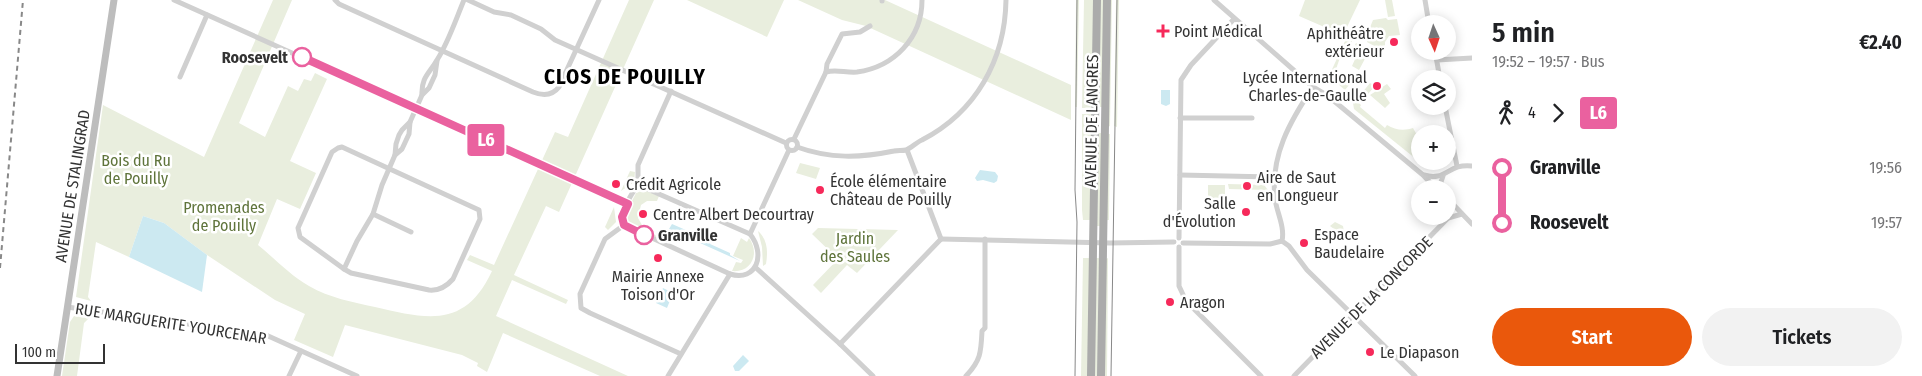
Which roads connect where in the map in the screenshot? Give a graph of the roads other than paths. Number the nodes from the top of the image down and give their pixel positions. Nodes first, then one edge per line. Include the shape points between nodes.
1 (114, 0) edge
2 (174, 0) edge
3 (335, 0) edge
4 (466, 0) edge
5 (599, 0) edge
6 (922, 0) edge
7 (1006, 0) edge
8 (1097, 0) edge
9 (1107, 0) edge
10 (1214, 0) edge
11 (1425, 0) edge
12 (207, 15) junction
13 (1428, 15) edge
14 (1234, 19) junction
15 (870, 26) dead end
16 (577, 49) junction
17 (442, 50) junction
18 (1472, 58) edge
19 (1456, 59) edge
20 (1437, 60) edge
21 (1439, 70) edge
22 (826, 72) junction
23 (180, 77) dead end
24 (1313, 87) junction
25 (672, 91) junction
26 (416, 108) junction
27 (1447, 115) edge
28 (1180, 118) junction
29 (1252, 118) dead end
30 (794, 139) junction
31 (786, 143) junction
32 (797, 147) junction
33 (789, 150) junction
34 (907, 150) junction
35 (1457, 166) junction
36 (1472, 166) edge
37 (390, 168) junction
38 (1180, 175) junction
39 (1423, 175) junction
40 (1443, 176) junction
41 (1274, 177) junction
42 (1428, 180) edge
43 (1442, 180) edge
44 (638, 187) junction
45 (628, 204) junction
46 (1456, 208) edge
47 (373, 214) junction
48 (1462, 214) junction
49 (1456, 216) edge
50 (1472, 224) edge
51 (624, 225) junction
52 (1441, 225) edge
53 (411, 232) dead end
54 (750, 234) junction
55 (941, 238) junction
56 (985, 239) junction
57 (1282, 241) junction
58 (1093, 242) junction
59 (1103, 242) junction
60 (1179, 242) junction
61 (755, 267) junction
62 (344, 269) junction
63 (730, 274) junction
64 (67, 307) junction
65 (1353, 316) junction
66 (840, 344) junction
67 (301, 351) junction
68 (681, 354) junction
69 (57, 376) edge
70 (289, 376) edge
71 (357, 376) edge
72 (668, 376) edge
73 (873, 376) edge
74 (966, 376) edge
75 (1091, 376) edge
76 (1101, 376) edge
77 (1261, 376) edge
78 (1294, 376) edge
79 (1415, 376) edge

1 - 64 street, AVENUE DE STALINGRAD
2 - 12 street
3 - 17 street
4 - 16 street via 494,12 511,15
4 - 17 street
5 - 16 street
6 - 22 street via 916,30 898,54 867,70
7 - 34 street via 1005,29 993,66 981,88 949,123
8 - 58 main road, AVENUE DE LANGRES
9 - 59 main road, AVENUE DE LANGRES
10 - 14 street
11 - 13 street
12 - 23 street
12 - 26 street
14 - 24 street
14 - 28 street via 1184,74
15 - 22 street via 860,32 842,34
16 - 17 street via 559,87 544,95
16 - 25 street
17 - 26 street via 425,78
18 - 19 street
20 - 21 street
22 - 30 street
24 - 39 street
24 - 41 street via 1285,134
25 - 31 street
25 - 44 street via 638,164
26 - 37 street via 399,135
26 - 45 street
27 - 35 street
28 - 29 street
28 - 38 street
30 - 31 street
30 - 32 street
31 - 33 street
32 - 33 street
32 - 34 street via 841,157
33 - 54 street
34 - 55 street
35 - 36 street
35 - 40 street
37 - 47 street
37 - 62 street via 346,148 332,152 298,231 300,237
37 - 62 street via 479,210 480,219 453,279 446,286 432,290
38 - 41 street
38 - 60 street
39 - 40 street
39 - 42 street
40 - 43 street
41 - 57 street
44 - 45 street
44 - 54 street
45 - 51 street via 622,217
46 - 48 street
47 - 53 street
47 - 62 street
48 - 49 street, AVENUE DE LA CONCORDE
48 - 50 street
51 - 63 street
51 - 68 street via 605,239 580,294 581,308
52 - 65 street, AVENUE DE LA CONCORDE
54 - 61 street via 759,249
55 - 56 street
55 - 66 street
56 - 58 street
56 - 74 street via 985,328 982,331 981,354
57 - 60 street via 1270,244
57 - 65 street via 1306,270
58 - 59 street
58 - 75 main road, AVENUE DE LANGRES
59 - 60 street
59 - 76 main road, AVENUE DE LANGRES
60 - 77 street via 1180,286 1186,301
61 - 63 street via 741,275
61 - 66 street
63 - 68 street
64 - 67 street, RUE MARGUERITE YOURCENAR via 266,335
64 - 69 street, AVENUE DE STALINGRAD
65 - 78 street, AVENUE DE LA CONCORDE
65 - 79 street
66 - 73 street
67 - 70 street
67 - 71 street, RUE MARGUERITE YOURCENAR
68 - 72 street

